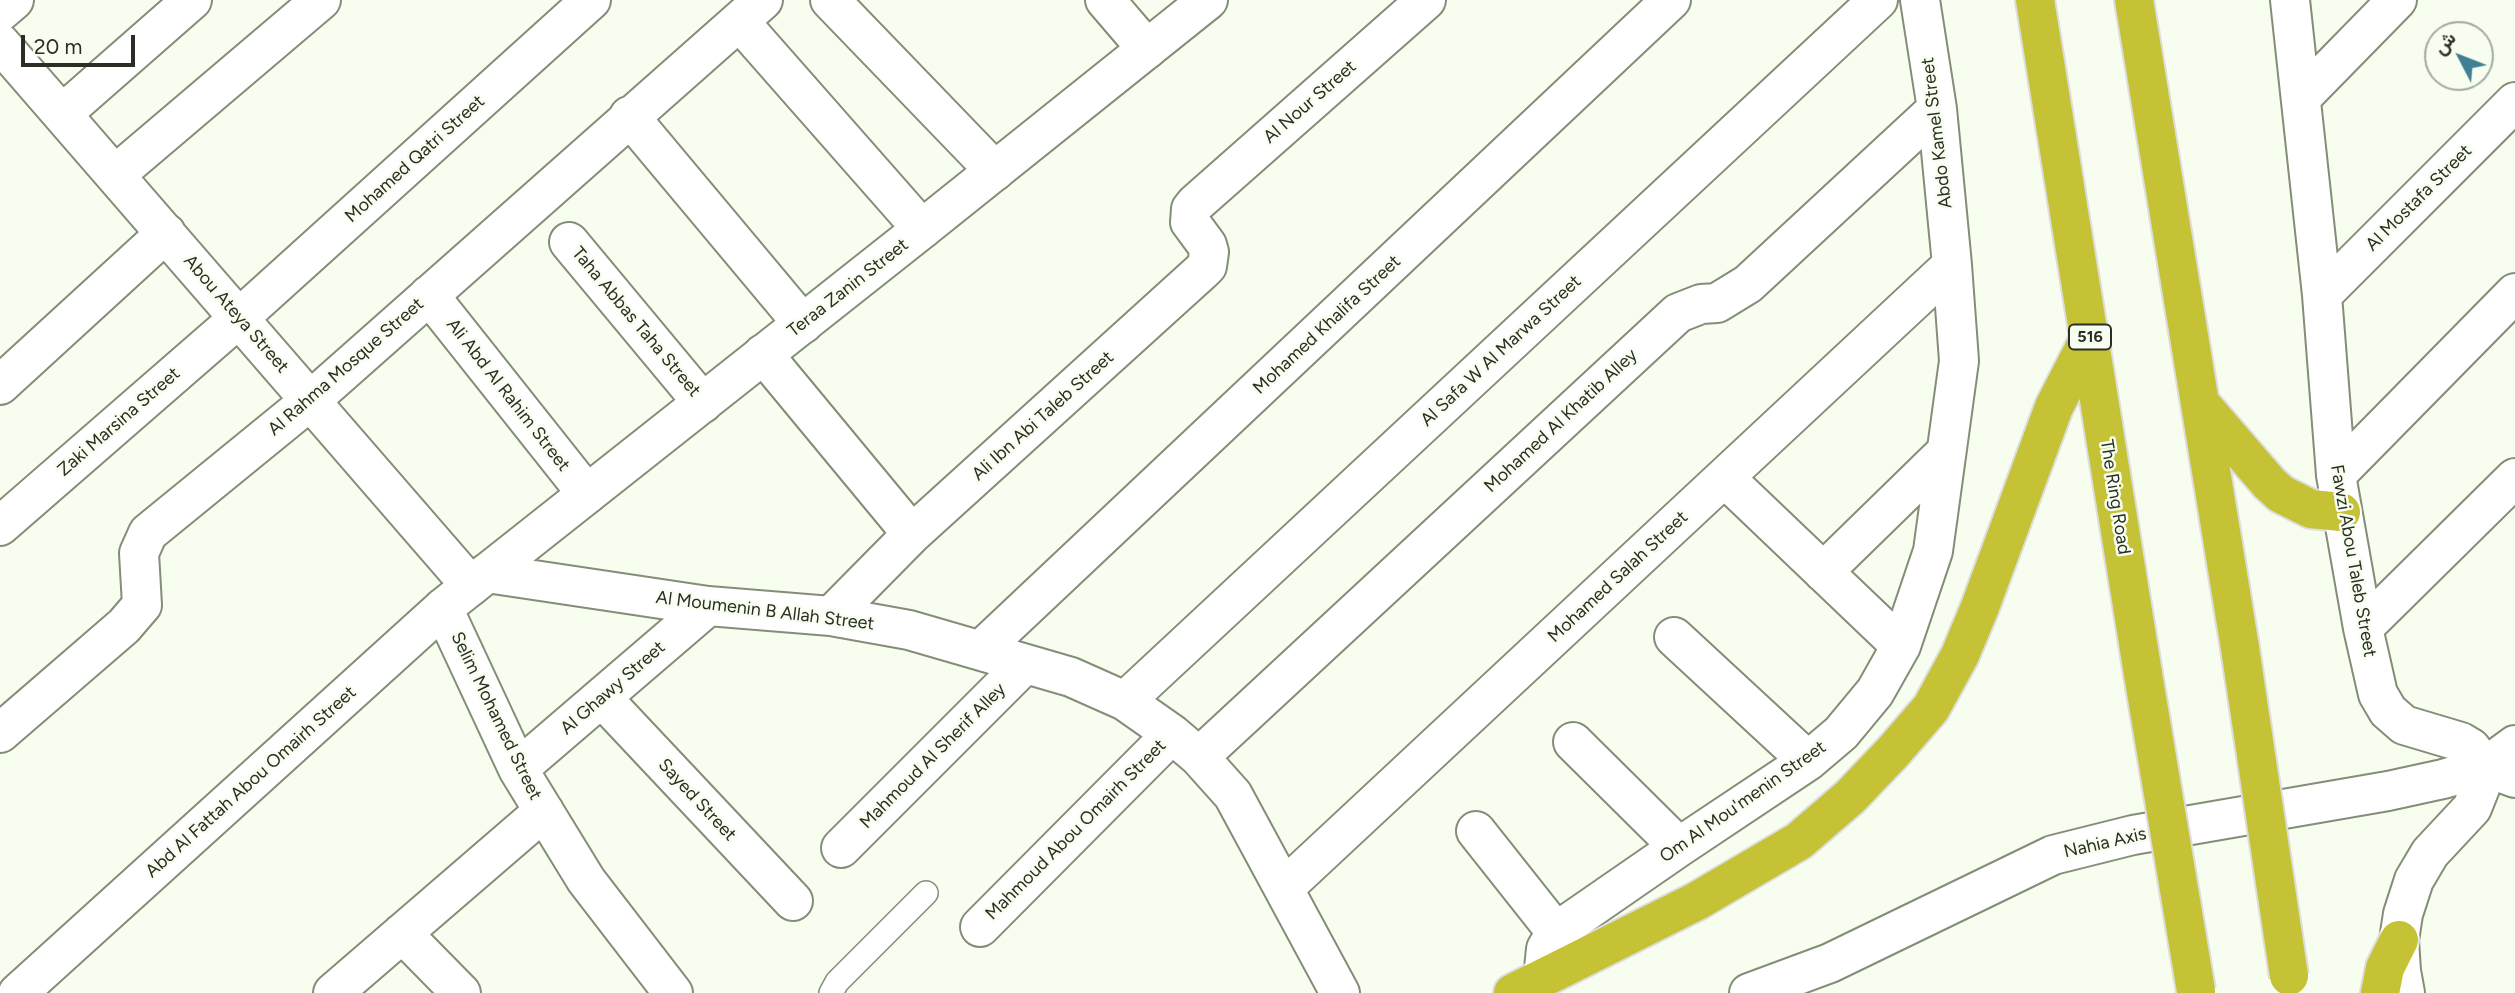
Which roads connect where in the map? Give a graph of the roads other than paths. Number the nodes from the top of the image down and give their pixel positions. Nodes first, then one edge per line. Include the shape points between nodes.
1 (14, 0) edge
2 (192, 0) edge
3 (321, 0) edge
4 (591, 0) edge
5 (831, 0) edge
6 (1105, 0) edge
7 (1208, 0) edge
8 (1426, 0) edge
9 (1671, 0) edge
10 (1878, 0) edge
11 (1920, 0) edge
12 (2035, 0) edge
13 (2134, 0) edge
14 (2290, 0) edge
15 (2397, 0) edge
16 (751, 10) edge
17 (0, 12) edge
18 (0, 43) edge
19 (1147, 49) junction
20 (2301, 98) junction
21 (2515, 102) edge
22 (1937, 109) junction
23 (62, 114) junction
24 (629, 116) junction
25 (995, 171) junction
26 (115, 175) junction
27 (1195, 204) joint
28 (922, 229) junction
29 (166, 233) junction
30 (569, 242) dead end
31 (1952, 265) junction
32 (2515, 293) edge
33 (429, 295) junction
34 (2322, 295) junction
35 (239, 318) junction
36 (803, 324) junction
37 (2090, 337) junction
38 (763, 354) junction
39 (0, 385) edge
40 (311, 400) junction
41 (703, 403) junction
42 (2200, 403) junction
43 (1946, 452) junction
44 (1725, 478) junction
45 (2515, 478) edge
46 (2339, 493) junction
47 (587, 494) junction
48 (0, 526) edge
49 (912, 534) junction
50 (1823, 572) junction
51 (467, 589) junction
52 (708, 606) junction
53 (831, 616) junction
54 (2363, 628) junction
55 (1674, 637) dead end
56 (1901, 646) junction
57 (982, 649) junction
58 (1026, 664) junction
59 (601, 698) junction
60 (1125, 702) junction
61 (0, 733) edge
62 (1573, 742) dead end
63 (1185, 745) junction
64 (1808, 761) junction
65 (2505, 763) edge
66 (518, 769) junction
67 (544, 811) junction
68 (1476, 831) dead end
69 (1679, 847) junction
70 (841, 848) dead end
71 (1284, 888) junction
72 (926, 893) dead end
73 (793, 901) dead end
74 (980, 927) dead end
75 (1556, 932) junction
76 (402, 933) junction
77 (2402, 978) edge
78 (2291, 984) edge
79 (1528, 986) edge
80 (2196, 992) edge
81 (18, 993) edge
82 (333, 993) edge
83 (461, 993) edge
84 (673, 993) edge
85 (831, 993) edge
86 (1339, 993) edge
87 (1749, 993) edge

1 - 17 street
2 - 23 street
3 - 26 street
4 - 35 street, Mohamed Qatri Street
5 - 25 street
6 - 19 street
7 - 19 street, Teraa Zanin Street
8 - 27 street, Al Nour Street
9 - 57 street, Mohamed Khalifa Street
10 - 60 street, Al Safa W Al Marwa Street
11 - 22 street, Abdo Kamel Street
12 - 37 highway, The Ring Road / 516
13 - 42 highway
14 - 20 street, Fawzi Abou Taleb Street
15 - 20 street
16 - 24 street, Al Rahma Mosque Street
16 - 28 street, Al Rahma Mosque Street
18 - 23 street, Abou Ateya Street
19 - 25 street, Teraa Zanin Street
20 - 34 street, Fawzi Abou Taleb Street
21 - 34 street, Al Mostafa Street
22 - 31 street, Abdo Kamel Street
22 - 63 street, Mohamed Al Khatib Alley via 1748,284 1717,303 1678,313
23 - 26 street, Abou Ateya Street
24 - 33 street, Al Rahma Mosque Street
24 - 36 street
25 - 28 street, Teraa Zanin Street
26 - 29 street, Abou Ateya Street
27 - 49 street, Ali Ibn Abi Taleb Street via 1190,222 1207,244 1207,265
28 - 36 street, Teraa Zanin Street
29 - 35 street, Abou Ateya Street
29 - 39 street
30 - 41 street, Taha Abbas Taha Street
31 - 43 street, Om Al Mou'menin Street via 1959,361
31 - 44 street, Mohamed Salah Street
32 - 46 street
33 - 40 street, Al Rahma Mosque Street
33 - 47 street, Ali Abd Al Rahim Street
34 - 46 street, Fawzi Abou Taleb Street
35 - 40 street, Abou Ateya Street
35 - 48 street, Zaki Marsina Street
36 - 38 street, Teraa Zanin Street
37 - 79 highway via 2054,407 1960,655 1931,708 1894,752 1799,841 1697,901
37 - 80 highway, The Ring Road / 516, bridge
38 - 41 street, Teraa Zanin Street
38 - 49 street
40 - 51 street, Abou Ateya Street
40 - 61 street, Al Rahma Mosque Street via 148,533 139,553 142,605 124,626
41 - 47 street, Teraa Zanin Street
42 - 46 highway via 2281,494 2311,509
42 - 78 highway, bridge
43 - 50 street
43 - 56 street, Om Al Mou'menin Street via 1933,551
44 - 50 street
44 - 71 street, Mohamed Salah Street
45 - 54 street
46 - 54 street, Fawzi Abou Taleb Street
47 - 51 street, Teraa Zanin Street
49 - 53 street, Ali Ibn Abi Taleb Street
50 - 56 street
51 - 52 street, Al Moumenin B Allah Street
51 - 66 street, Selim Mohamed Street
51 - 81 street, Abd Al Fattah Abou Omairh Street
52 - 53 street, Al Moumenin B Allah Street
52 - 59 street, Al Ghawy Street
53 - 57 street, Al Moumenin B Allah Street
54 - 65 street, Fawzi Abou Taleb Street via 2378,694 2388,712 2403,724 2461,742
55 - 64 street
56 - 64 street, Om Al Mou'menin Street via 1875,692 1841,733
57 - 58 street, Al Moumenin B Allah Street
58 - 60 street, Al Moumenin B Allah Street via 1072,677
58 - 70 street, Mahmoud Al Sherif Alley
59 - 66 street, Al Ghawy Street
59 - 73 street, Sayed Street
60 - 63 street, Al Moumenin B Allah Street
62 - 69 street
63 - 71 street, Al Moumenin B Allah Street via 1233,795
63 - 74 street, Mahmoud Abou Omairh Street
64 - 69 street, Om Al Mou'menin Street
65 - 77 street via 2480,788 2472,808 2430,853 2414,880 2403,914
65 - 87 street, Nahia Axis via 2388,791 2133,835 2053,855 1830,963
66 - 67 street, Selim Mohamed Street
67 - 76 street
67 - 84 street, Selim Mohamed Street via 586,880
68 - 75 street
69 - 75 street, Om Al Mou'menin Street
71 - 86 street, Al Moumenin B Allah Street
72 - 85 lane via 836,982
75 - 79 street
76 - 82 street
76 - 83 street

